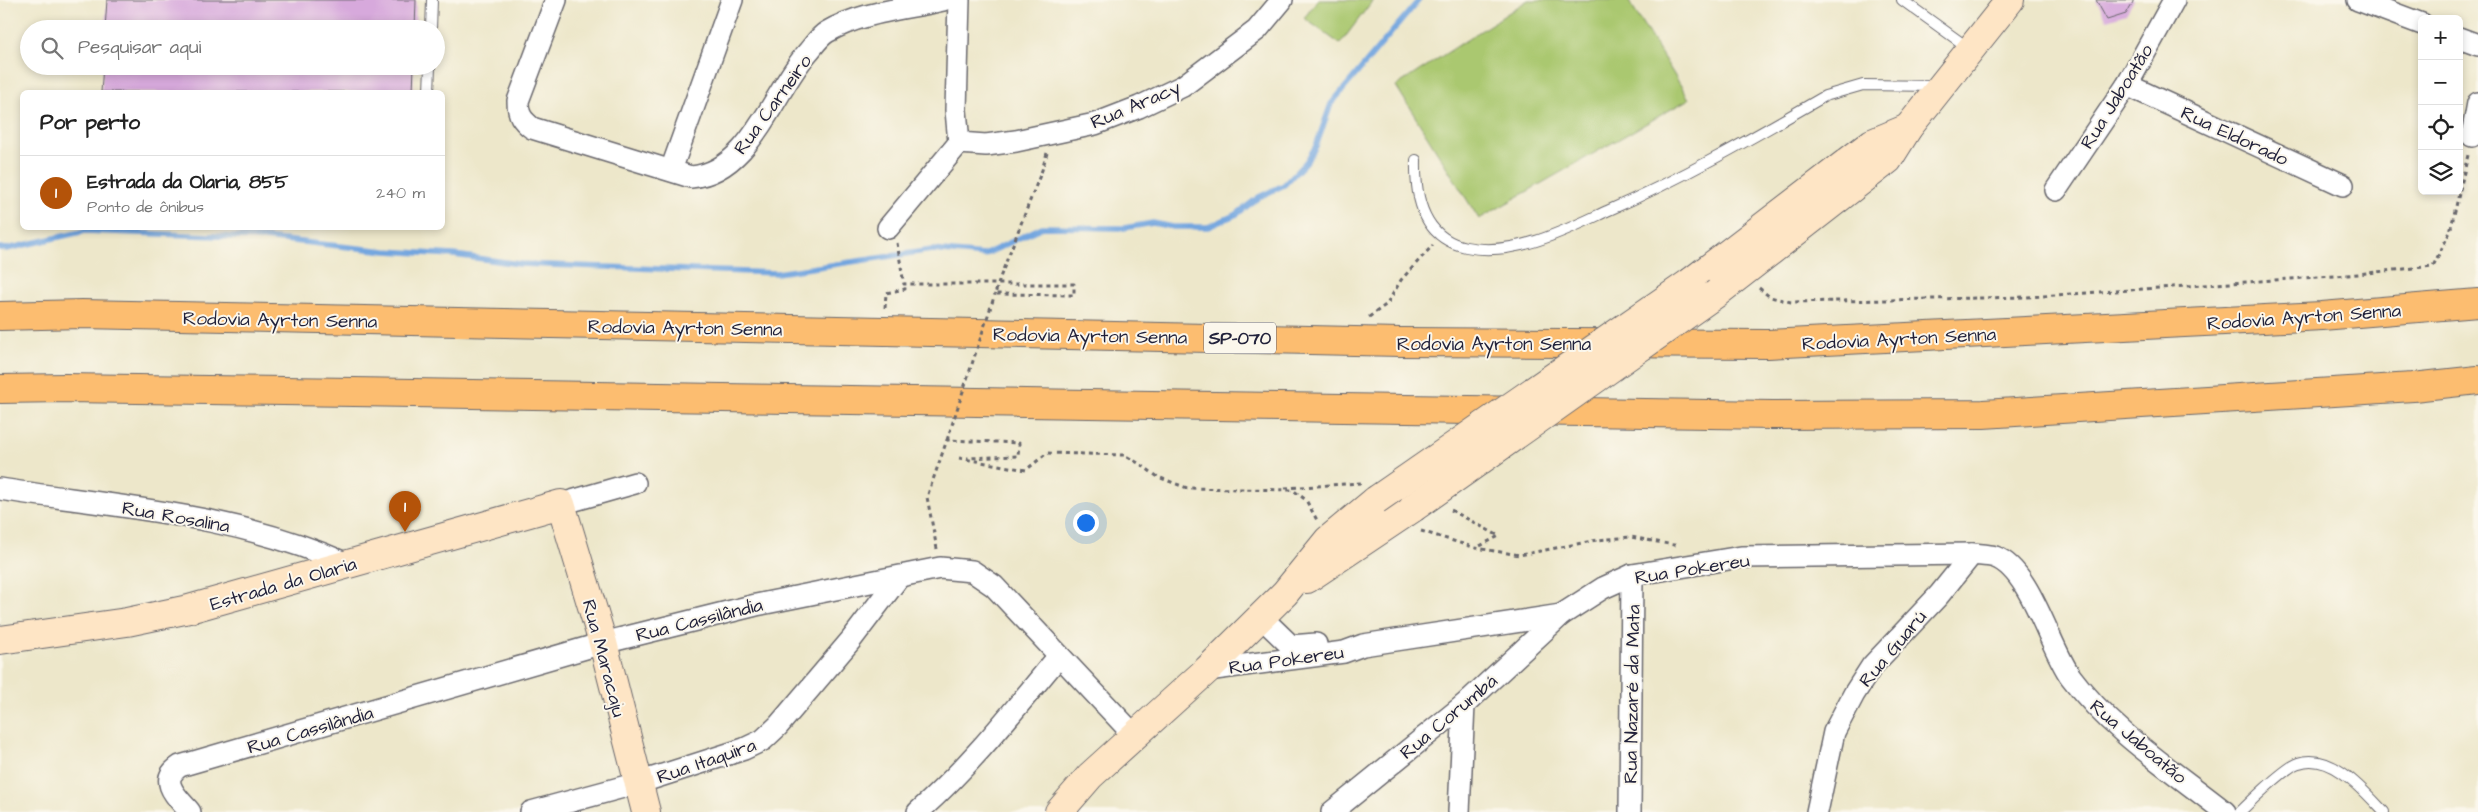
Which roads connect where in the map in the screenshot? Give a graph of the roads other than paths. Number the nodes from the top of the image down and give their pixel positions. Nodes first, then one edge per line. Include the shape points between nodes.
1 (432, 0) edge
2 (556, 0) edge
3 (732, 0) edge
4 (943, 0) edge
5 (959, 0) edge
6 (1282, 0) edge
7 (1902, 0) edge
8 (2010, 0) edge
9 (2174, 0) edge
10 (2358, 0) edge
11 (431, 20) edge
12 (2418, 22) edge
13 (2463, 39) edge
14 (2478, 45) edge
15 (1971, 50) junction
16 (430, 75) edge
17 (2127, 85) junction
18 (1942, 86) junction
19 (429, 90) edge
20 (2478, 103) edge
21 (1908, 128) junction
22 (2472, 136) road end
23 (959, 143) junction
24 (1416, 160) dead end
25 (671, 170) junction
26 (2343, 185) dead end
27 (2056, 190) dead end
28 (892, 234) road end
29 (2478, 304) edge
30 (0, 316) edge
31 (2478, 380) edge
32 (0, 389) edge
33 (634, 483) dead end
34 (0, 489) edge
35 (561, 504) junction
36 (1972, 554) junction
37 (347, 564) junction
38 (1632, 575) junction
39 (899, 577) junction
40 (1285, 593) junction
41 (1561, 615) junction
42 (1261, 616) junction
43 (0, 640) edge
44 (602, 643) junction
45 (1363, 645) junction
46 (1059, 656) junction
47 (1208, 670) junction
48 (1464, 705) junction
49 (1134, 735) junction
50 (638, 783) junction
51 (190, 812) edge
52 (531, 812) edge
53 (646, 812) edge
54 (918, 812) edge
55 (1059, 812) edge
56 (1332, 812) edge
57 (1459, 812) edge
58 (1630, 812) edge
59 (1817, 812) edge
60 (2225, 812) edge
61 (2240, 812) edge
62 (2384, 812) edge

1 - 11 lane
2 - 25 street, Rua Carneiro via 518,101 522,121 532,128
3 - 25 street
4 - 25 street, Rua Carneiro via 856,18 825,33 796,66 747,144 724,166 705,176 691,178
5 - 23 street via 956,110
6 - 23 street, Rua Aracy via 1257,30 1183,86 1139,106 1095,124 1016,141 986,145
7 - 15 lane
8 - 15 main road
9 - 17 street, Rua Jaboatão
10 - 12 street
13 - 14 street
15 - 18 main road
16 - 19 lane
17 - 26 street, Rua Eldorado
17 - 27 street, Rua Jaboatão
18 - 21 main road
18 - 24 lane via 1863,85 1832,93 1684,176 1563,231 1524,244 1494,249 1465,247 1442,236 1427,221 1419,201
20 - 22 street
21 - 40 main road, bridge via 1888,160 1743,274 1402,516
21 - 40 main road, bridge via 1872,143 1692,281 1370,491
23 - 28 street
29 - 30 highway, Rodovia Ayrton Senna / SP-070 via 2322,316 1768,344 1400,342 92,315
31 - 32 highway via 2413,387 1982,414 1781,415
33 - 35 street
34 - 37 street, Rua Rosalina via 203,519 274,536
35 - 37 main road, Estrada da Olaria
35 - 44 main road, Rua Maracaju
36 - 38 street, Rua Pokereu via 1740,557
36 - 59 street, Rua Guarú via 1939,595 1872,666 1854,694 1834,732
36 - 60 street, Rua Jaboatão via 1995,557 2011,567 2025,586 2069,675 2096,708
37 - 43 main road, Estrada da Olaria via 180,611
38 - 41 street, Rua Pokereu via 1603,588
38 - 58 street, Rua Nazaré da Mata
39 - 44 street, Rua Cassilândia via 756,605
39 - 46 street, Rua Cassilândia via 940,568 965,569 982,576
39 - 50 street, Rua Itaquira via 839,654 763,740
40 - 42 main road
41 - 45 street, Rua Pokereu
41 - 48 street, Rua Corumbá
42 - 45 street, Rua Pokereu via 1291,646 1342,641
42 - 47 main road
44 - 50 main road, Rua Maracaju
44 - 51 street, Rua Cassilândia via 180,766 170,776 169,783 171,791
45 - 47 street, Rua Pokereu via 1344,652
46 - 49 street, Rua Cassilândia
46 - 54 street via 983,746
47 - 49 main road
48 - 56 street, Rua Corumbá
48 - 57 street
49 - 55 main road via 1090,776
50 - 52 street, Rua Itaquira
50 - 53 main road, Rua Maracaju
61 - 62 lane via 2298,763 2320,762 2359,785

